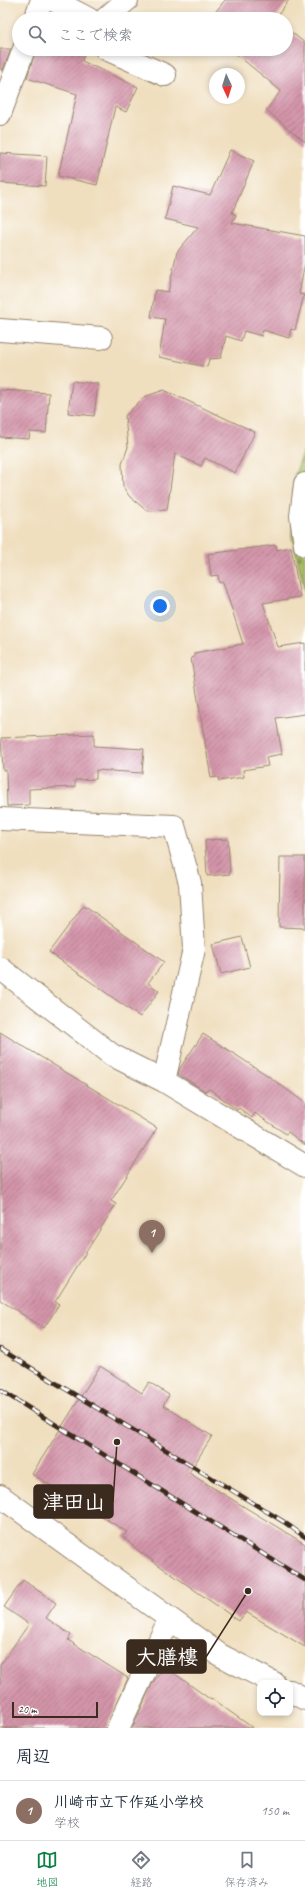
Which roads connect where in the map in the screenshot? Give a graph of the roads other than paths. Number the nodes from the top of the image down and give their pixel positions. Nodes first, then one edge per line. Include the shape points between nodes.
1 (42, 0) edge
2 (53, 0) edge
3 (127, 0) edge
4 (38, 12) edge
5 (76, 12) edge
6 (114, 12) edge
7 (21, 56) edge
8 (122, 56) edge
9 (166, 75) dead end
10 (0, 114) edge
11 (0, 330) edge
12 (101, 338) dead end
13 (305, 484) edge
14 (305, 545) edge
15 (0, 819) edge
16 (0, 968) edge
17 (164, 1081) junction
18 (305, 1166) edge
19 (0, 1496) edge
20 (169, 1620) junction
21 (268, 1680) edge
22 (293, 1693) edge
23 (305, 1699) edge
24 (118, 1728) edge

1 - 4 street
2 - 5 street
3 - 6 street
7 - 10 street
8 - 9 street
11 - 12 street
13 - 14 street via 301,516
15 - 17 street via 174,826 190,883 194,949
16 - 17 street via 112,1055
17 - 18 street
19 - 20 street
20 - 21 street via 220,1655
20 - 24 street
22 - 23 street

